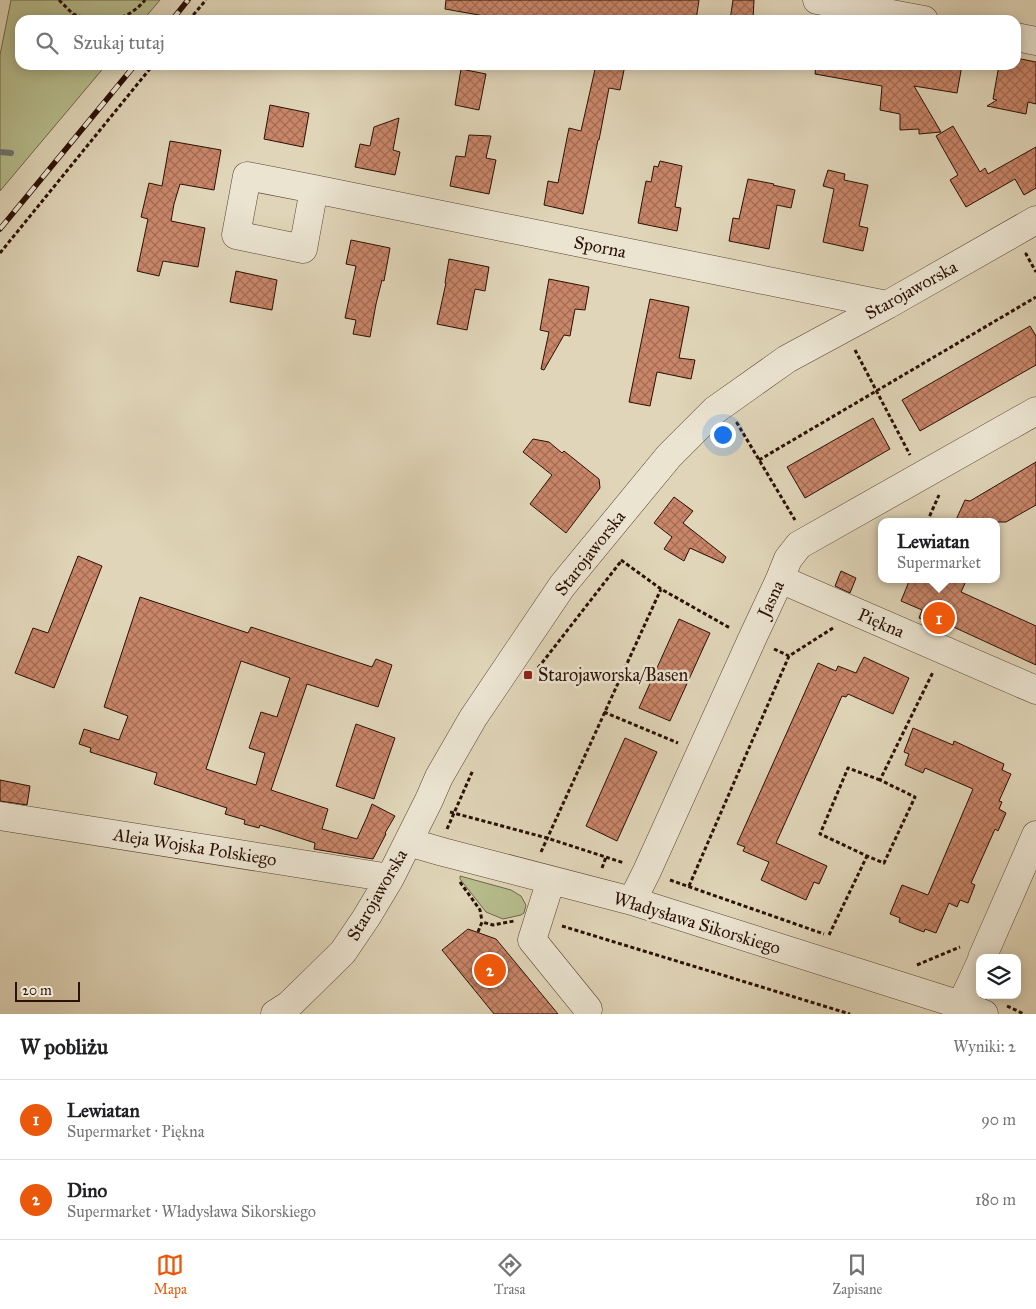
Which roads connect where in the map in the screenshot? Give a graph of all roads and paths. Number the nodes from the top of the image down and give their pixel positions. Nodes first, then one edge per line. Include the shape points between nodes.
1 (59, 0) edge
2 (145, 0) edge
3 (206, 0) edge
4 (816, 0) edge
5 (76, 15) edge
6 (125, 15) edge
7 (194, 15) edge
8 (897, 15) edge
9 (1021, 38) edge
10 (1036, 41) edge
11 (149, 70) edge
12 (314, 189) dead end
13 (1036, 220) edge
14 (1031, 249) dead end
15 (0, 253) edge
16 (1036, 272) edge
17 (1036, 297) edge
18 (887, 305) junction
19 (848, 353) dead end
20 (876, 391) junction
21 (1036, 411) edge
22 (744, 418) dead end
23 (758, 460) junction
24 (912, 460) dead end
25 (797, 524) dead end
26 (598, 542) junction
27 (622, 560) junction
28 (780, 579) junction
29 (661, 589) junction
30 (835, 627) dead end
31 (752, 639) junction
32 (789, 656) junction
33 (933, 670) dead end
34 (536, 672) dead end
35 (1036, 690) edge
36 (604, 712) junction
37 (686, 746) dead end
38 (474, 768) dead end
39 (880, 780) junction
40 (0, 816) edge
41 (446, 832) dead end
42 (1036, 835) edge
43 (408, 842) junction
44 (867, 856) junction
45 (455, 876) dead end
46 (390, 878) junction
47 (542, 878) junction
48 (689, 886) dead end
49 (632, 901) junction
50 (517, 920) dead end
51 (482, 922) junction
52 (561, 926) dead end
53 (478, 932) dead end
54 (829, 935) dead end
55 (975, 956) edge
56 (912, 967) dead end
57 (588, 1008) dead end
58 (973, 1010) edge
59 (275, 1014) edge
60 (850, 1014) edge

1 - 5 path
2 - 6 path
3 - 7 path
4 - 8 street
9 - 10 street
11 - 15 path
12 - 18 street, Sporna
13 - 18 street, Starojaworska
14 - 16 path via 1026,254
17 - 20 path
18 - 26 street, Starojaworska via 787,359 715,410 668,456
19 - 20 path via 856,349
20 - 23 path
20 - 24 path
21 - 28 street, Jasna via 799,545 788,559
22 - 23 path via 737,424
23 - 25 path
26 - 27 path
26 - 43 street, Starojaworska via 562,586 474,718 439,777
27 - 29 path
27 - 34 path
28 - 31 street, Jasna
28 - 35 street, Piękna
29 - 31 path
29 - 36 path
30 - 32 path
31 - 32 path
31 - 49 street, Jasna
32 - 48 path
33 - 39 path
36 - 37 path
36 - 47 path via 547,838
38 - 41 path
39 - 44 path via 915,797 884,863
39 - 44 path via 848,768 820,834
40 - 46 street, Aleja Wojska Polskiego
42 - 55 street
43 - 46 street, Starojaworska
43 - 47 street, Władysława Sikorskiego
44 - 54 path
45 - 51 path via 480,910
46 - 59 street, Starojaworska via 343,952
47 - 49 street, Władysława Sikorskiego
47 - 57 street via 532,940
49 - 58 street, Władysława Sikorskiego
50 - 51 path via 493,925
51 - 53 path
52 - 60 path
55 - 56 path
55 - 58 street

